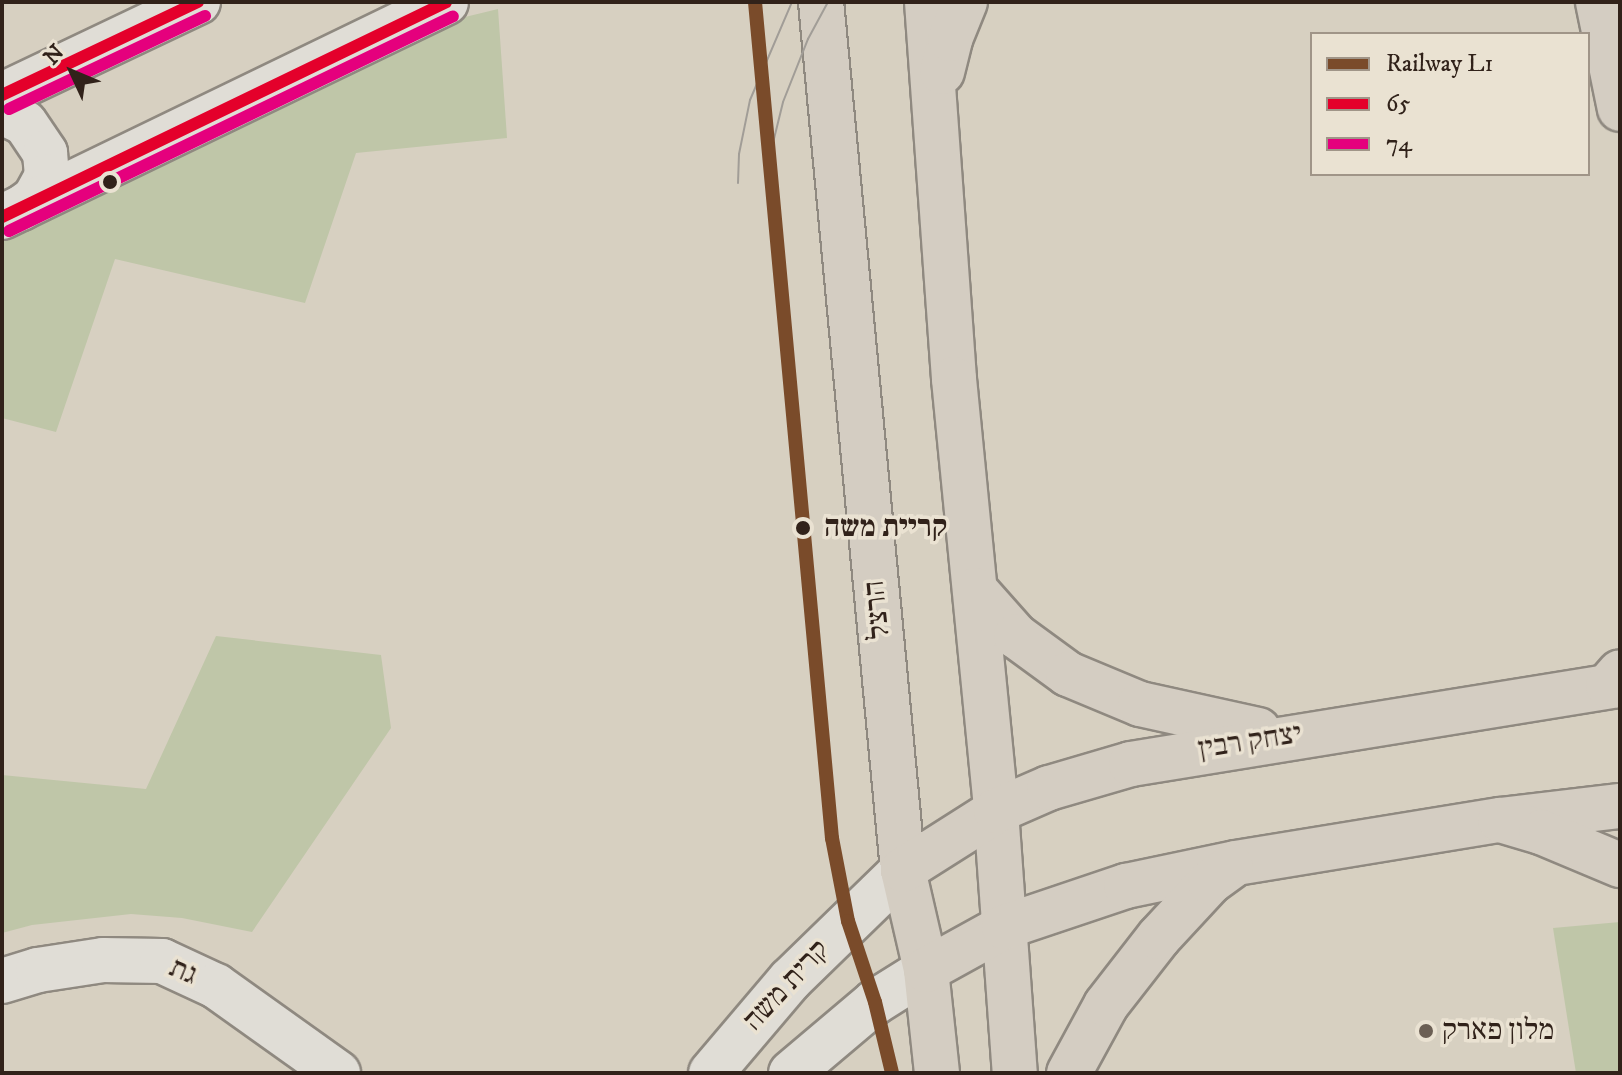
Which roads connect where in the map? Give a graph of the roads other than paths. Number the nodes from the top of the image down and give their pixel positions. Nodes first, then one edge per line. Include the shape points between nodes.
1 (198, 2) edge
2 (446, 2) edge
3 (821, 2) edge
4 (927, 2) edge
5 (965, 2) edge
6 (1598, 2) edge
7 (2, 95) edge
8 (1619, 98) edge
9 (2, 112) edge
10 (934, 117) junction
11 (12, 212) edge
12 (975, 590) junction
13 (1616, 681) edge
14 (1289, 736) junction
15 (1620, 806) edge
16 (996, 811) junction
17 (1500, 820) junction
18 (1236, 863) junction
19 (1620, 865) edge
20 (903, 870) junction
21 (1004, 927) junction
22 (926, 970) junction
23 (2, 981) edge
24 (338, 1073) edge
25 (711, 1073) edge
26 (791, 1073) edge
27 (937, 1073) edge
28 (1015, 1073) edge
29 (1069, 1073) edge

1 - 7 street
2 - 11 street
3 - 20 main road, הרצל
4 - 10 main road
5 - 10 main road via 950,39
6 - 8 main road
9 - 11 street via 34,132 47,164 42,188
10 - 12 main road
12 - 14 main road via 1016,636 1068,674 1101,690 1203,720
12 - 16 main road
13 - 14 main road, יצחק רבין
14 - 16 main road, יצחק רבין via 1131,764 1049,788
15 - 17 main road
16 - 20 main road, יצחק רבין
16 - 21 main road
17 - 18 main road
17 - 19 main road
18 - 21 main road via 1126,886
18 - 29 main road via 1210,882 1159,937 1106,1005
20 - 22 main road, הרצל
20 - 25 street, קרית משה via 790,980
21 - 22 main road
21 - 28 main road
22 - 26 street, קרית משה via 875,1002
22 - 27 main road, הרצל
23 - 24 street, גת via 103,960 162,961 216,986

